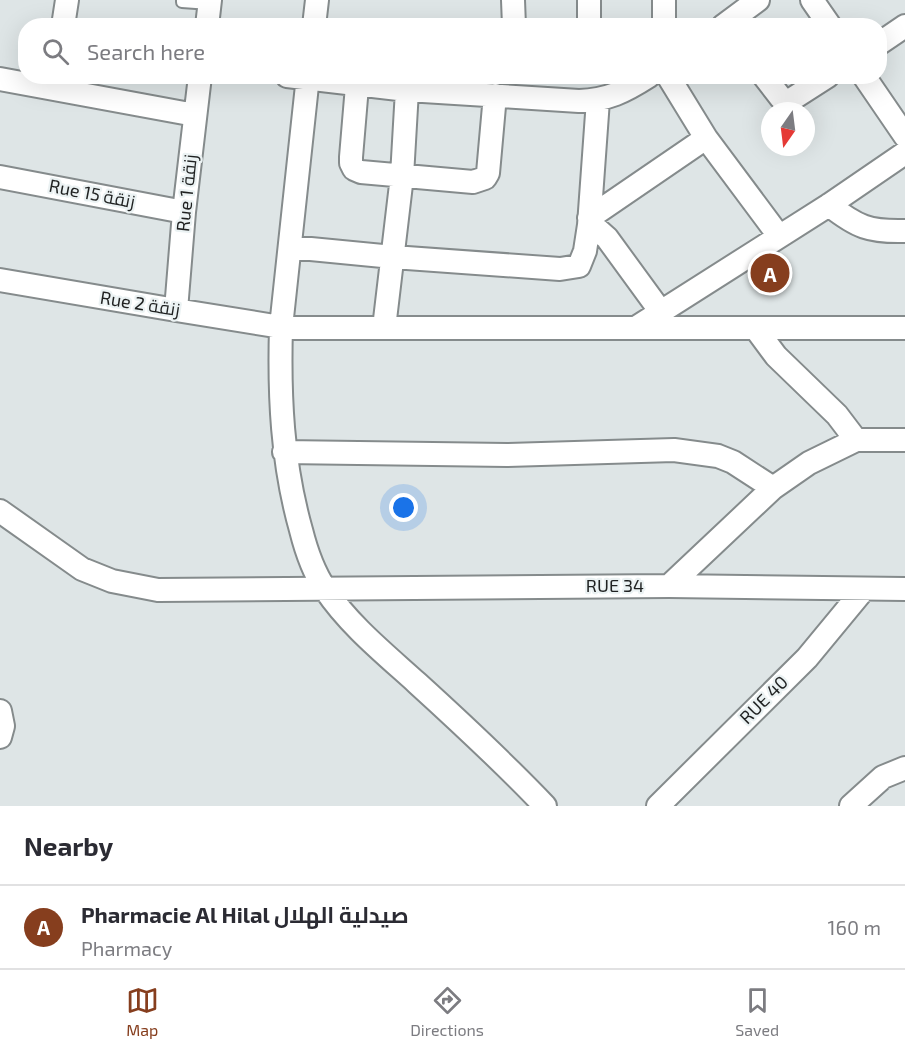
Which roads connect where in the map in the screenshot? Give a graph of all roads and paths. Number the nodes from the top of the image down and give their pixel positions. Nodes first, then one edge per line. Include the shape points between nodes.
1 (67, 0) edge
2 (182, 0) edge
3 (317, 0) edge
4 (513, 0) edge
5 (589, 0) edge
6 (664, 0) edge
7 (758, 0) edge
8 (812, 0) edge
9 (209, 10) edge
10 (64, 18) edge
11 (315, 18) edge
12 (514, 18) edge
13 (589, 18) edge
14 (664, 18) edge
15 (734, 18) edge
16 (824, 18) edge
17 (905, 26) edge
18 (887, 38) edge
19 (0, 79) edge
20 (18, 80) edge
21 (63, 84) edge
22 (199, 84) edge
23 (300, 84) edge
24 (344, 84) edge
25 (636, 84) edge
26 (674, 84) edge
27 (770, 84) edge
28 (816, 84) edge
29 (869, 84) edge
30 (357, 86) junction
31 (508, 89) edge
32 (407, 90) junction
33 (598, 100) junction
34 (195, 115) junction
35 (905, 136) edge
36 (706, 138) junction
37 (905, 153) edge
38 (402, 176) junction
39 (0, 177) edge
40 (829, 205) junction
41 (184, 212) junction
42 (589, 221) junction
43 (905, 231) edge
44 (779, 236) junction
45 (290, 247) junction
46 (393, 257) junction
47 (0, 280) edge
48 (176, 310) junction
49 (661, 312) junction
50 (281, 327) junction
51 (637, 327) junction
52 (384, 328) junction
53 (905, 328) edge
54 (756, 329) junction
55 (856, 440) junction
56 (905, 440) edge
57 (284, 452) junction
58 (773, 488) junction
59 (0, 511) edge
60 (669, 586) junction
61 (324, 588) junction
62 (905, 588) edge
63 (864, 589) junction
64 (0, 711) edge
65 (0, 737) edge
66 (905, 768) edge
67 (545, 806) edge
68 (658, 806) edge
69 (851, 806) edge

1 - 10 street
2 - 9 lane
3 - 11 street
4 - 12 street
5 - 13 street
6 - 14 street
7 - 15 street
8 - 16 street
17 - 18 street
19 - 20 street
21 - 34 street
22 - 34 street, Rue 1 زنقة
23 - 45 street
24 - 30 street
25 - 33 street
26 - 36 street
27 - 28 street via 781,98 789,101
29 - 35 street
30 - 32 street
30 - 38 street via 352,166 357,171
31 - 32 street
31 - 33 street via 558,100
31 - 38 street via 485,178 473,182
32 - 38 street
33 - 42 street
34 - 41 street, Rue 1 زنقة
36 - 42 street
36 - 44 street
37 - 40 street
38 - 46 street
39 - 41 street, Rue 15 زنقة
40 - 43 street via 858,225
40 - 44 street
41 - 48 street, Rue 1 زنقة
42 - 46 street via 583,259 573,268
42 - 49 street via 607,238
44 - 49 street
45 - 46 street
45 - 50 street
46 - 52 street
47 - 48 street, Rue 2 زنقة
48 - 50 street, Rue 2 زنقة
49 - 51 street
50 - 52 street, Rue 2 زنقة
50 - 57 street
51 - 52 street, Rue 2 زنقة
51 - 54 street, Rue 2 زنقة
53 - 54 street, Rue 2 زنقة
54 - 55 street via 776,356 837,414
55 - 56 street
55 - 58 street via 809,463
57 - 58 street via 507,455 674,450 718,456
57 - 61 street via 308,554
58 - 60 street
59 - 61 street, RUE 34 via 82,569 131,586 158,590
60 - 61 street, RUE 34
60 - 63 street, RUE 34
61 - 67 street via 372,642 498,756
62 - 63 street, RUE 34
63 - 68 street, RUE 40 via 807,658
64 - 65 street
66 - 69 street via 883,777

